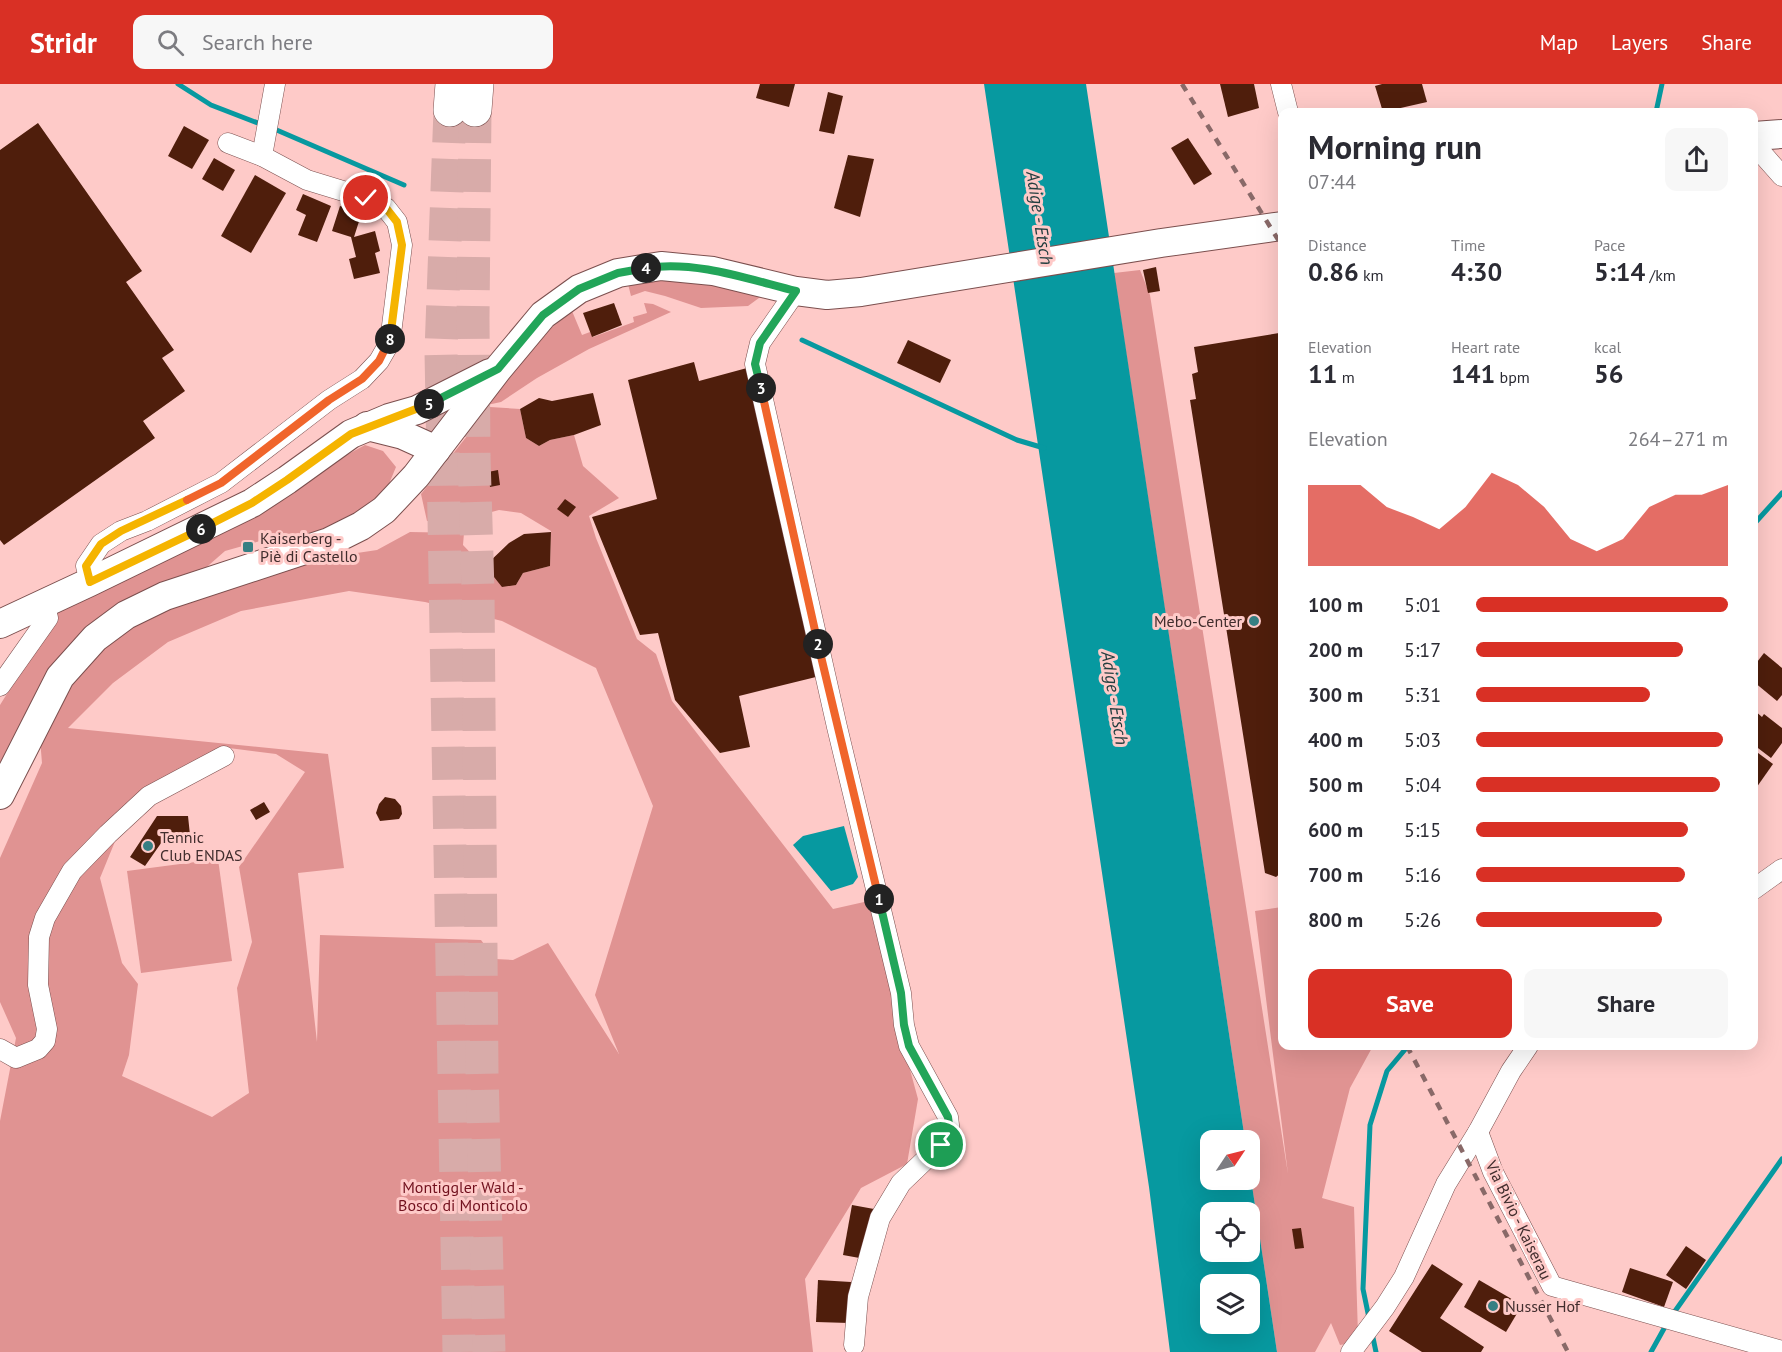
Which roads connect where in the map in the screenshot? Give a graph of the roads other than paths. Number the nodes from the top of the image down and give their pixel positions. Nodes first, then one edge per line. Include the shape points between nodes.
1 (260, 84) edge
2 (1281, 84) edge
3 (272, 100) edge
4 (1287, 108) edge
5 (1764, 136) edge
6 (228, 143) dead end
7 (263, 148) junction
8 (1782, 176) edge
9 (1278, 227) edge
10 (796, 291) junction
11 (498, 369) junction
12 (417, 410) junction
13 (367, 426) junction
14 (403, 435) junction
15 (444, 440) junction
16 (417, 476) junction
17 (90, 582) junction
18 (44, 603) junction
19 (0, 624) edge
20 (0, 686) edge
21 (224, 756) dead end
22 (0, 795) edge
23 (1782, 869) edge
24 (1758, 886) edge
25 (0, 1049) edge
26 (1525, 1050) edge
27 (1478, 1132) junction
28 (941, 1145) dead end
29 (924, 1161) dead end
30 (854, 1345) dead end
31 (1355, 1347) edge
32 (1782, 1351) edge

1 - 3 street
2 - 4 street
3 - 7 street
5 - 8 street via 1759,150
6 - 7 street
7 - 17 street via 307,180 386,208 397,222 402,245 390,342 362,379 221,483 101,544 86,566
9 - 10 main road via 861,292 827,295
10 - 11 main road via 689,268 661,266 618,273 579,289 543,315
10 - 28 street via 760,343 755,364 901,993 909,1046 948,1117 950,1133
11 - 12 main road
11 - 15 main road
12 - 13 main road
12 - 15 main road via 437,420
13 - 14 main road
13 - 17 main road via 252,503
14 - 15 main road
14 - 16 main road
15 - 16 main road
16 - 22 main road via 384,510 361,526 329,542 165,596 126,615 95,638 60,677
17 - 18 main road
18 - 19 main road
18 - 20 street via 48,618
21 - 25 street via 149,796 72,871 45,918 39,937 38,985 47,1029 45,1041 38,1049 16,1058
23 - 24 street
26 - 27 street, Via Bivio - Kaiserau
27 - 31 street, Via Bivio - Kaiserau via 1446,1184 1415,1255 1385,1307
27 - 32 street, Via Bivio - Kaiserau via 1552,1286
29 - 30 street via 901,1183 880,1218 858,1297

